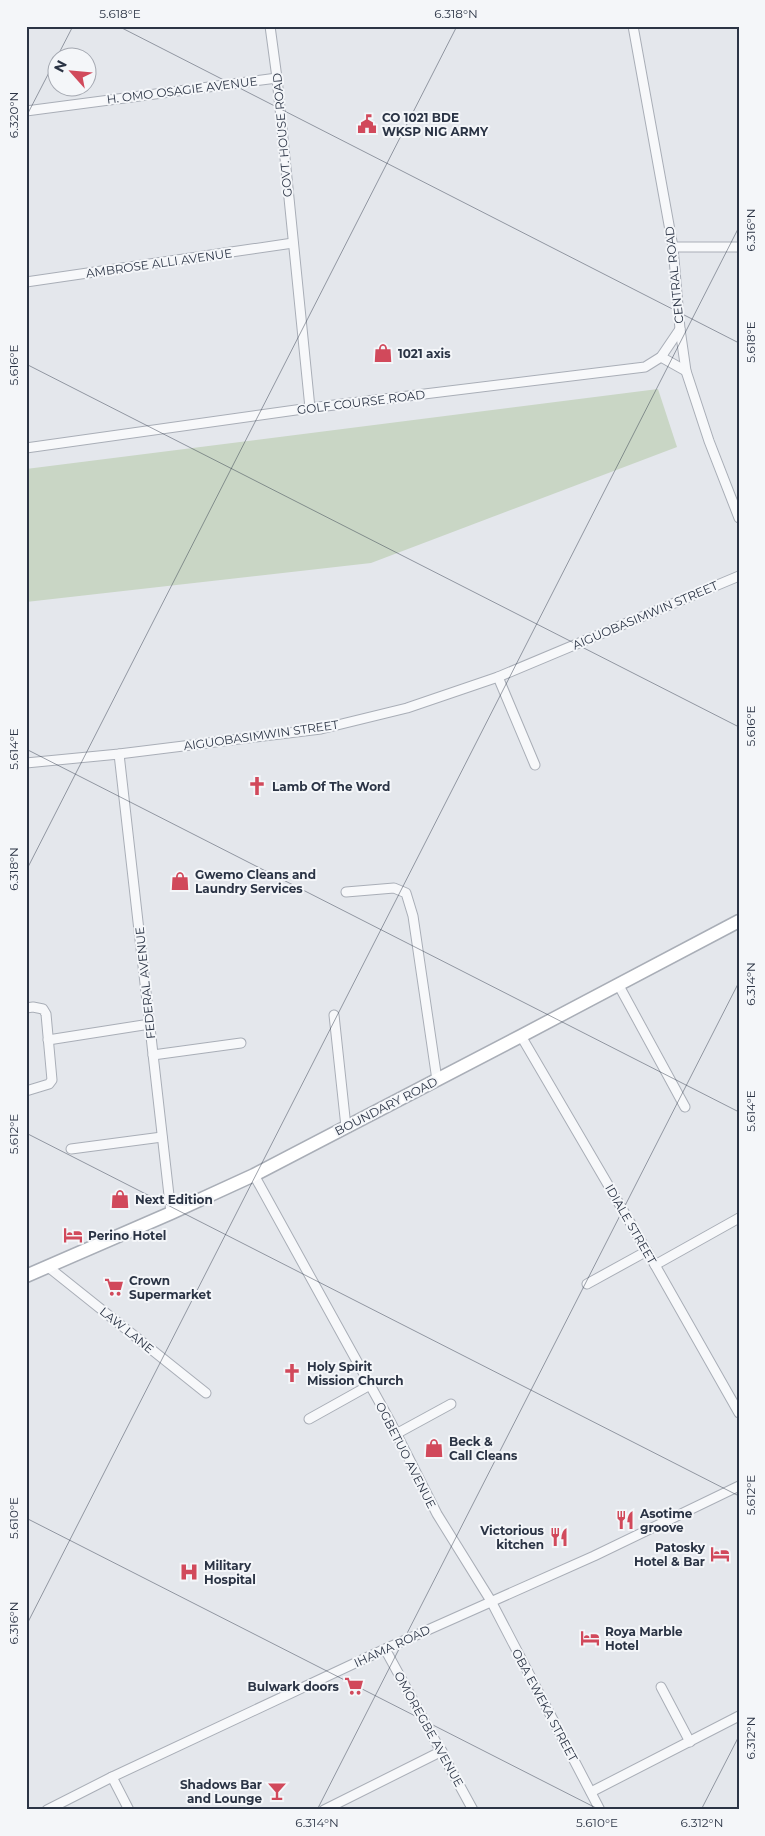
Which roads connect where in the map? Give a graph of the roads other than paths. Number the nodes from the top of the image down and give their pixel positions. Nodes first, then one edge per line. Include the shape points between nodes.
1 (270, 26) edge
2 (633, 26) edge
3 (277, 78) junction
4 (26, 111) edge
5 (293, 243) junction
6 (672, 247) junction
7 (739, 248) edge
8 (26, 282) edge
9 (680, 329) junction
10 (661, 357) junction
11 (686, 371) junction
12 (310, 408) junction
13 (26, 448) edge
14 (739, 518) edge
15 (739, 576) edge
16 (498, 677) junction
17 (118, 754) junction
18 (26, 763) edge
19 (535, 765) dead end
20 (346, 892) dead end
21 (739, 920) edge
22 (618, 984) junction
23 (26, 1008) edge
24 (334, 1015) dead end
25 (150, 1024) junction
26 (521, 1036) junction
27 (48, 1040) junction
28 (241, 1043) dead end
29 (153, 1054) junction
30 (437, 1080) junction
31 (26, 1091) edge
32 (685, 1107) dead end
33 (346, 1127) junction
34 (162, 1137) junction
35 (71, 1149) dead end
36 (254, 1174) junction
37 (171, 1213) junction
38 (739, 1218) edge
39 (647, 1251) junction
40 (655, 1265) junction
41 (47, 1266) junction
42 (26, 1276) edge
43 (587, 1284) dead end
44 (370, 1385) junction
45 (206, 1393) dead end
46 (451, 1404) dead end
47 (739, 1413) edge
48 (309, 1419) dead end
49 (396, 1434) junction
50 (739, 1486) edge
51 (491, 1601) junction
52 (385, 1649) junction
53 (661, 1687) dead end
54 (739, 1716) edge
55 (690, 1742) junction
56 (442, 1751) junction
57 (112, 1777) junction
58 (591, 1792) junction
59 (47, 1810) edge
60 (129, 1810) edge
61 (324, 1810) edge
62 (473, 1810) edge
63 (600, 1810) edge

1 - 3 street, GOVT. HOUSE ROAD
2 - 6 street, CENTRAL ROAD
3 - 4 street, H. OMO OSAGIE AVENUE
3 - 5 street, GOVT. HOUSE ROAD
5 - 8 street, AMBROSE ALLI AVENUE
5 - 12 street, GOVT. HOUSE ROAD
6 - 7 street
6 - 9 street, CENTRAL ROAD
9 - 10 street, GOLF COURSE ROAD
9 - 11 street, CENTRAL ROAD
10 - 11 street
10 - 12 street, GOLF COURSE ROAD via 645,367
11 - 14 street, CENTRAL ROAD
12 - 13 street, GOLF COURSE ROAD
15 - 16 street, AIGUOBASIMWIN STREET
16 - 17 street, AIGUOBASIMWIN STREET via 407,708 321,728
16 - 19 street
17 - 18 street, AIGUOBASIMWIN STREET
17 - 25 street, FEDERAL AVENUE
20 - 30 street via 394,888 406,893 413,916
21 - 22 street, BOUNDARY ROAD
22 - 26 street, BOUNDARY ROAD
22 - 32 street
23 - 27 street via 43,1009
24 - 33 street
25 - 27 street
25 - 29 street, FEDERAL AVENUE
26 - 30 street, BOUNDARY ROAD
26 - 39 street, IDIALE STREET
27 - 31 street via 52,1080 49,1084
28 - 29 street
29 - 34 street, FEDERAL AVENUE
30 - 33 street, BOUNDARY ROAD
33 - 36 street, BOUNDARY ROAD
34 - 35 street
34 - 37 street, FEDERAL AVENUE
36 - 37 street, BOUNDARY ROAD
36 - 44 street, OGBETUO AVENUE
37 - 41 street, BOUNDARY ROAD
38 - 40 street
39 - 40 street, IDIALE STREET
39 - 43 street
40 - 47 street, IDIALE STREET
41 - 42 street, BOUNDARY ROAD
41 - 45 street, LAW LANE
44 - 48 street
44 - 49 street, OGBETUO AVENUE
46 - 49 street
49 - 51 street, OGBETUO AVENUE via 437,1514
50 - 51 street, IHAMA ROAD via 594,1556
51 - 52 street, IHAMA ROAD
51 - 58 street, OBA EWEKA STREET
52 - 56 street, OMOREGBE AVENUE
52 - 57 street, IHAMA ROAD
53 - 55 street
54 - 55 street
55 - 58 street
56 - 61 street
56 - 62 street, OMOREGBE AVENUE
57 - 59 street, IHAMA ROAD
57 - 60 street
58 - 63 street, OBA EWEKA STREET

